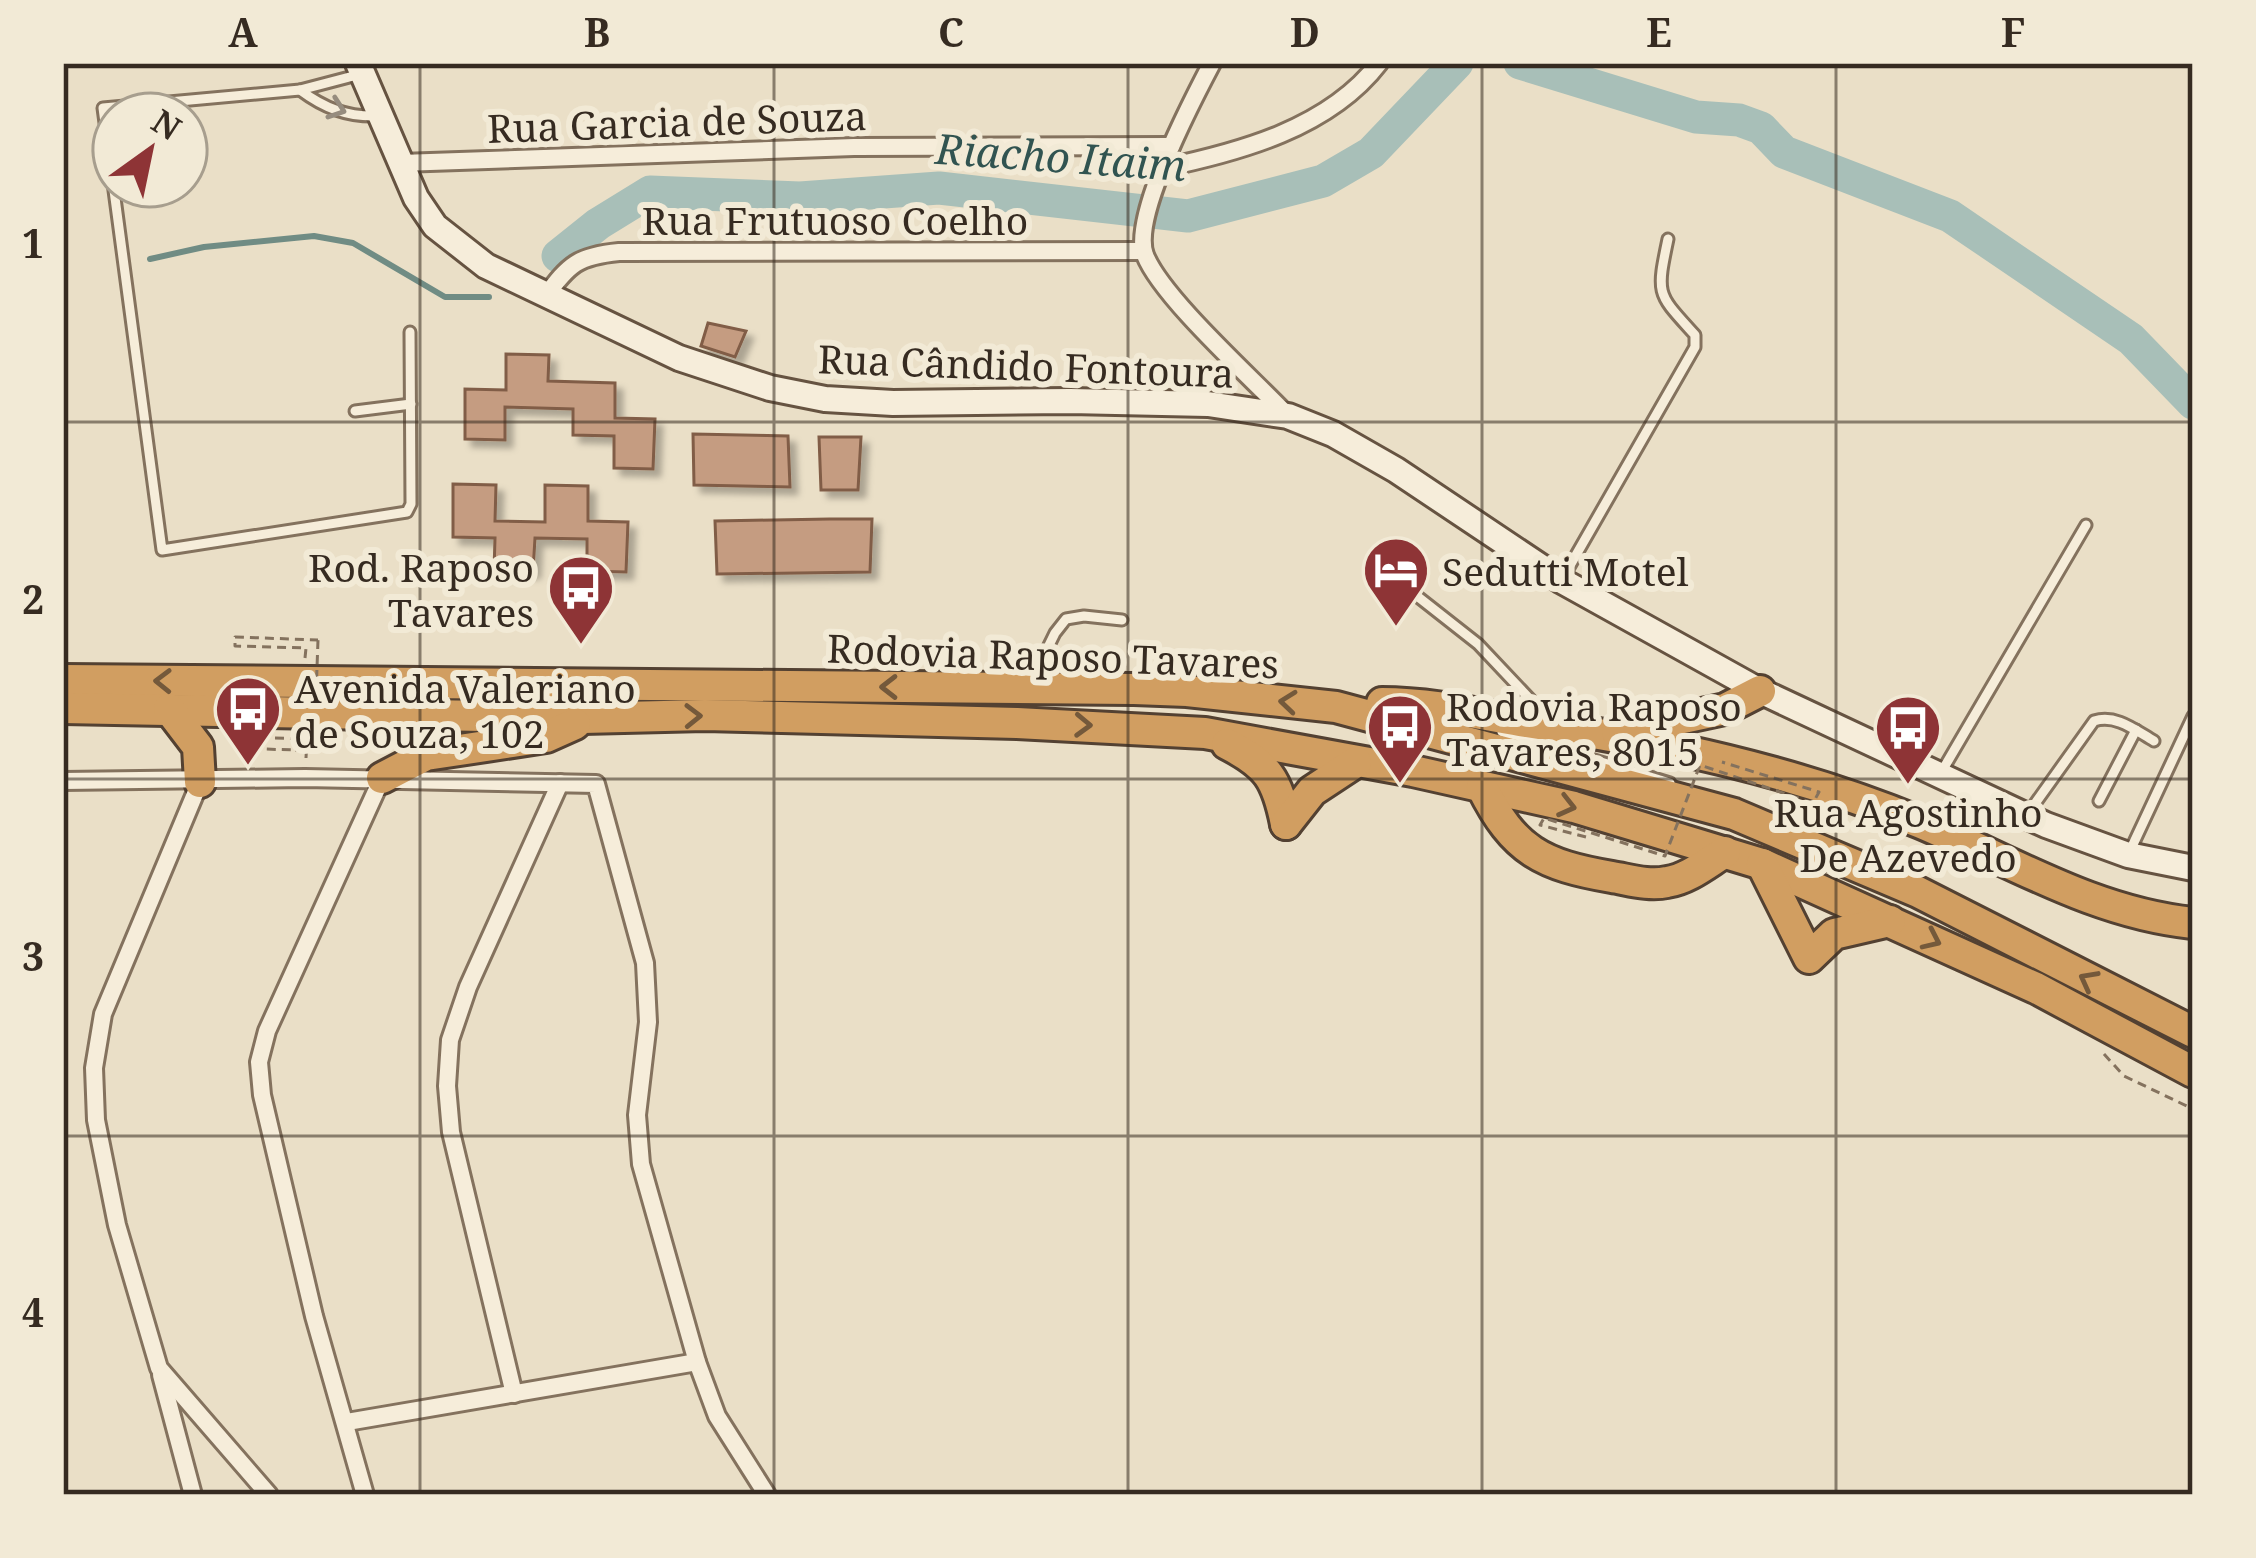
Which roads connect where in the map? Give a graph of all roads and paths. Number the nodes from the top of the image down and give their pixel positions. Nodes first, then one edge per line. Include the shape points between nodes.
1 (1213, 63) edge
2 (1379, 63) edge
3 (360, 69) edge
4 (300, 90) junction
5 (379, 116) junction
6 (1172, 146) junction
7 (401, 163) junction
8 (1163, 169) junction
9 (1668, 239) dead end
10 (1144, 251) junction
11 (545, 296) junction
12 (410, 332) dead end
13 (411, 404) junction
14 (355, 411) dead end
15 (1288, 416) junction
16 (2086, 525) dead end
17 (1388, 574) dead end
18 (1562, 581) junction
19 (1122, 620) dead end
20 (63, 680) edge
21 (304, 684) junction
22 (1029, 688) junction
23 (1760, 691) junction
24 (1403, 704) junction
25 (1336, 707) junction
26 (63, 708) edge
27 (169, 709) junction
28 (2193, 716) edge
29 (583, 718) junction
30 (1556, 726) junction
31 (2136, 730) junction
32 (1205, 733) junction
33 (1607, 734) junction
34 (251, 737) dead end
35 (270, 738) dead end
36 (2154, 741) dead end
37 (1356, 762) junction
38 (1723, 762) dead end
39 (1939, 776) junction
40 (305, 778) junction
41 (382, 778) junction
42 (63, 782) edge
43 (200, 782) junction
44 (560, 783) junction
45 (1482, 787) junction
46 (2099, 801) dead end
47 (1734, 814) junction
48 (2026, 816) junction
49 (1586, 837) dead end
50 (1725, 852) junction
51 (2128, 854) junction
52 (1762, 864) junction
53 (2193, 868) edge
54 (1891, 921) junction
55 (2193, 923) edge
56 (2193, 1032) edge
57 (2105, 1055) dead end
58 (2193, 1072) edge
59 (2193, 1109) edge
60 (697, 1362) junction
61 (159, 1368) junction
62 (514, 1394) junction
63 (347, 1422) junction
64 (193, 1495) edge
65 (269, 1495) edge
66 (365, 1495) edge
67 (767, 1495) edge

1 - 6 street
2 - 8 street via 1313,120
3 - 4 lane
3 - 5 main road, Rua Cândido Fontoura
4 -> 5 lane via 341,112
4 - 13 lane via 102,111 162,550 409,510
5 - 7 main road, Rua Cândido Fontoura
6 - 7 street, Rua Garcia de Souza via 854,147
6 - 8 street
7 - 11 main road, Rua Cândido Fontoura via 448,238
8 - 10 street
9 - 18 lane via 1661,294 1695,335 1694,347
10 - 11 street, Rua Frutuoso Coelho via 619,252 585,255
10 - 15 street via 1160,281
11 - 15 main road, Rua Cândido Fontoura via 679,358 825,399 1208,404
12 - 13 lane
13 - 14 lane
15 - 18 main road, Rua Cândido Fontoura via 1396,470
16 - 39 lane
17 - 30 lane via 1478,644
18 - 23 main road, Rua Cândido Fontoura
19 - 22 lane via 1066,619
21 -> 20 highway, Rodovia Raposo Tavares
22 -> 21 highway, Rodovia Raposo Tavares
21 - 34 path, bridge via 306,648 235,646 235,637 318,640 314,751 233,748 233,737
25 -> 22 highway, Rodovia Raposo Tavares via 1186,691
23 - 33 highway via 1725,709
23 - 39 main road
24 - 25 highway
24 - 30 highway
24 - 47 lane via 1653,776
25 - 47 highway, Rodovia Raposo Tavares
26 - 27 highway, Rodovia Raposo Tavares
27 - 29 highway, Rodovia Raposo Tavares
27 - 43 highway via 198,747
28 - 51 lane
29 -> 32 highway, Rodovia Raposo Tavares via 1016,722
29 - 41 highway via 560,734 426,755
30 - 33 highway
31 - 36 lane
31 - 46 lane
31 - 48 lane via 2094,721
32 - 37 highway, Rodovia Raposo Tavares
32 - 37 highway via 1265,769 1286,824 1312,791
33 - 55 highway via 1725,757 1919,822 2081,896
35 - 40 path via 307,740
37 - 45 highway, Rodovia Raposo Tavares
38 - 49 path, bridge via 1819,792 1813,803 1700,765 1665,856 1544,818 1540,825
39 - 48 main road
40 - 41 street
40 - 43 street
41 - 44 street
41 - 63 street via 267,1031 260,1063 309,1294
42 - 43 street
43 - 61 street via 103,1014 94,1068 117,1225
44 - 60 street via 595,783 645,963 640,1165
44 - 62 street via 450,1040 451,1132
45 -> 50 highway, Rodovia Raposo Tavares
45 - 50 highway via 1513,838 1543,860 1586,872 1671,882
56 -> 47 highway, Rodovia Raposo Tavares via 1918,892
48 - 51 main road
50 - 52 highway, Rodovia Raposo Tavares
51 - 53 main road
52 - 54 highway, Rodovia Raposo Tavares
52 - 54 highway via 1809,958 1834,934
54 -> 58 highway, Rodovia Raposo Tavares
57 - 59 path via 2124,1076
60 - 62 street
60 - 67 street via 717,1416
61 - 64 street
61 - 65 street
62 - 63 street
63 - 66 street

